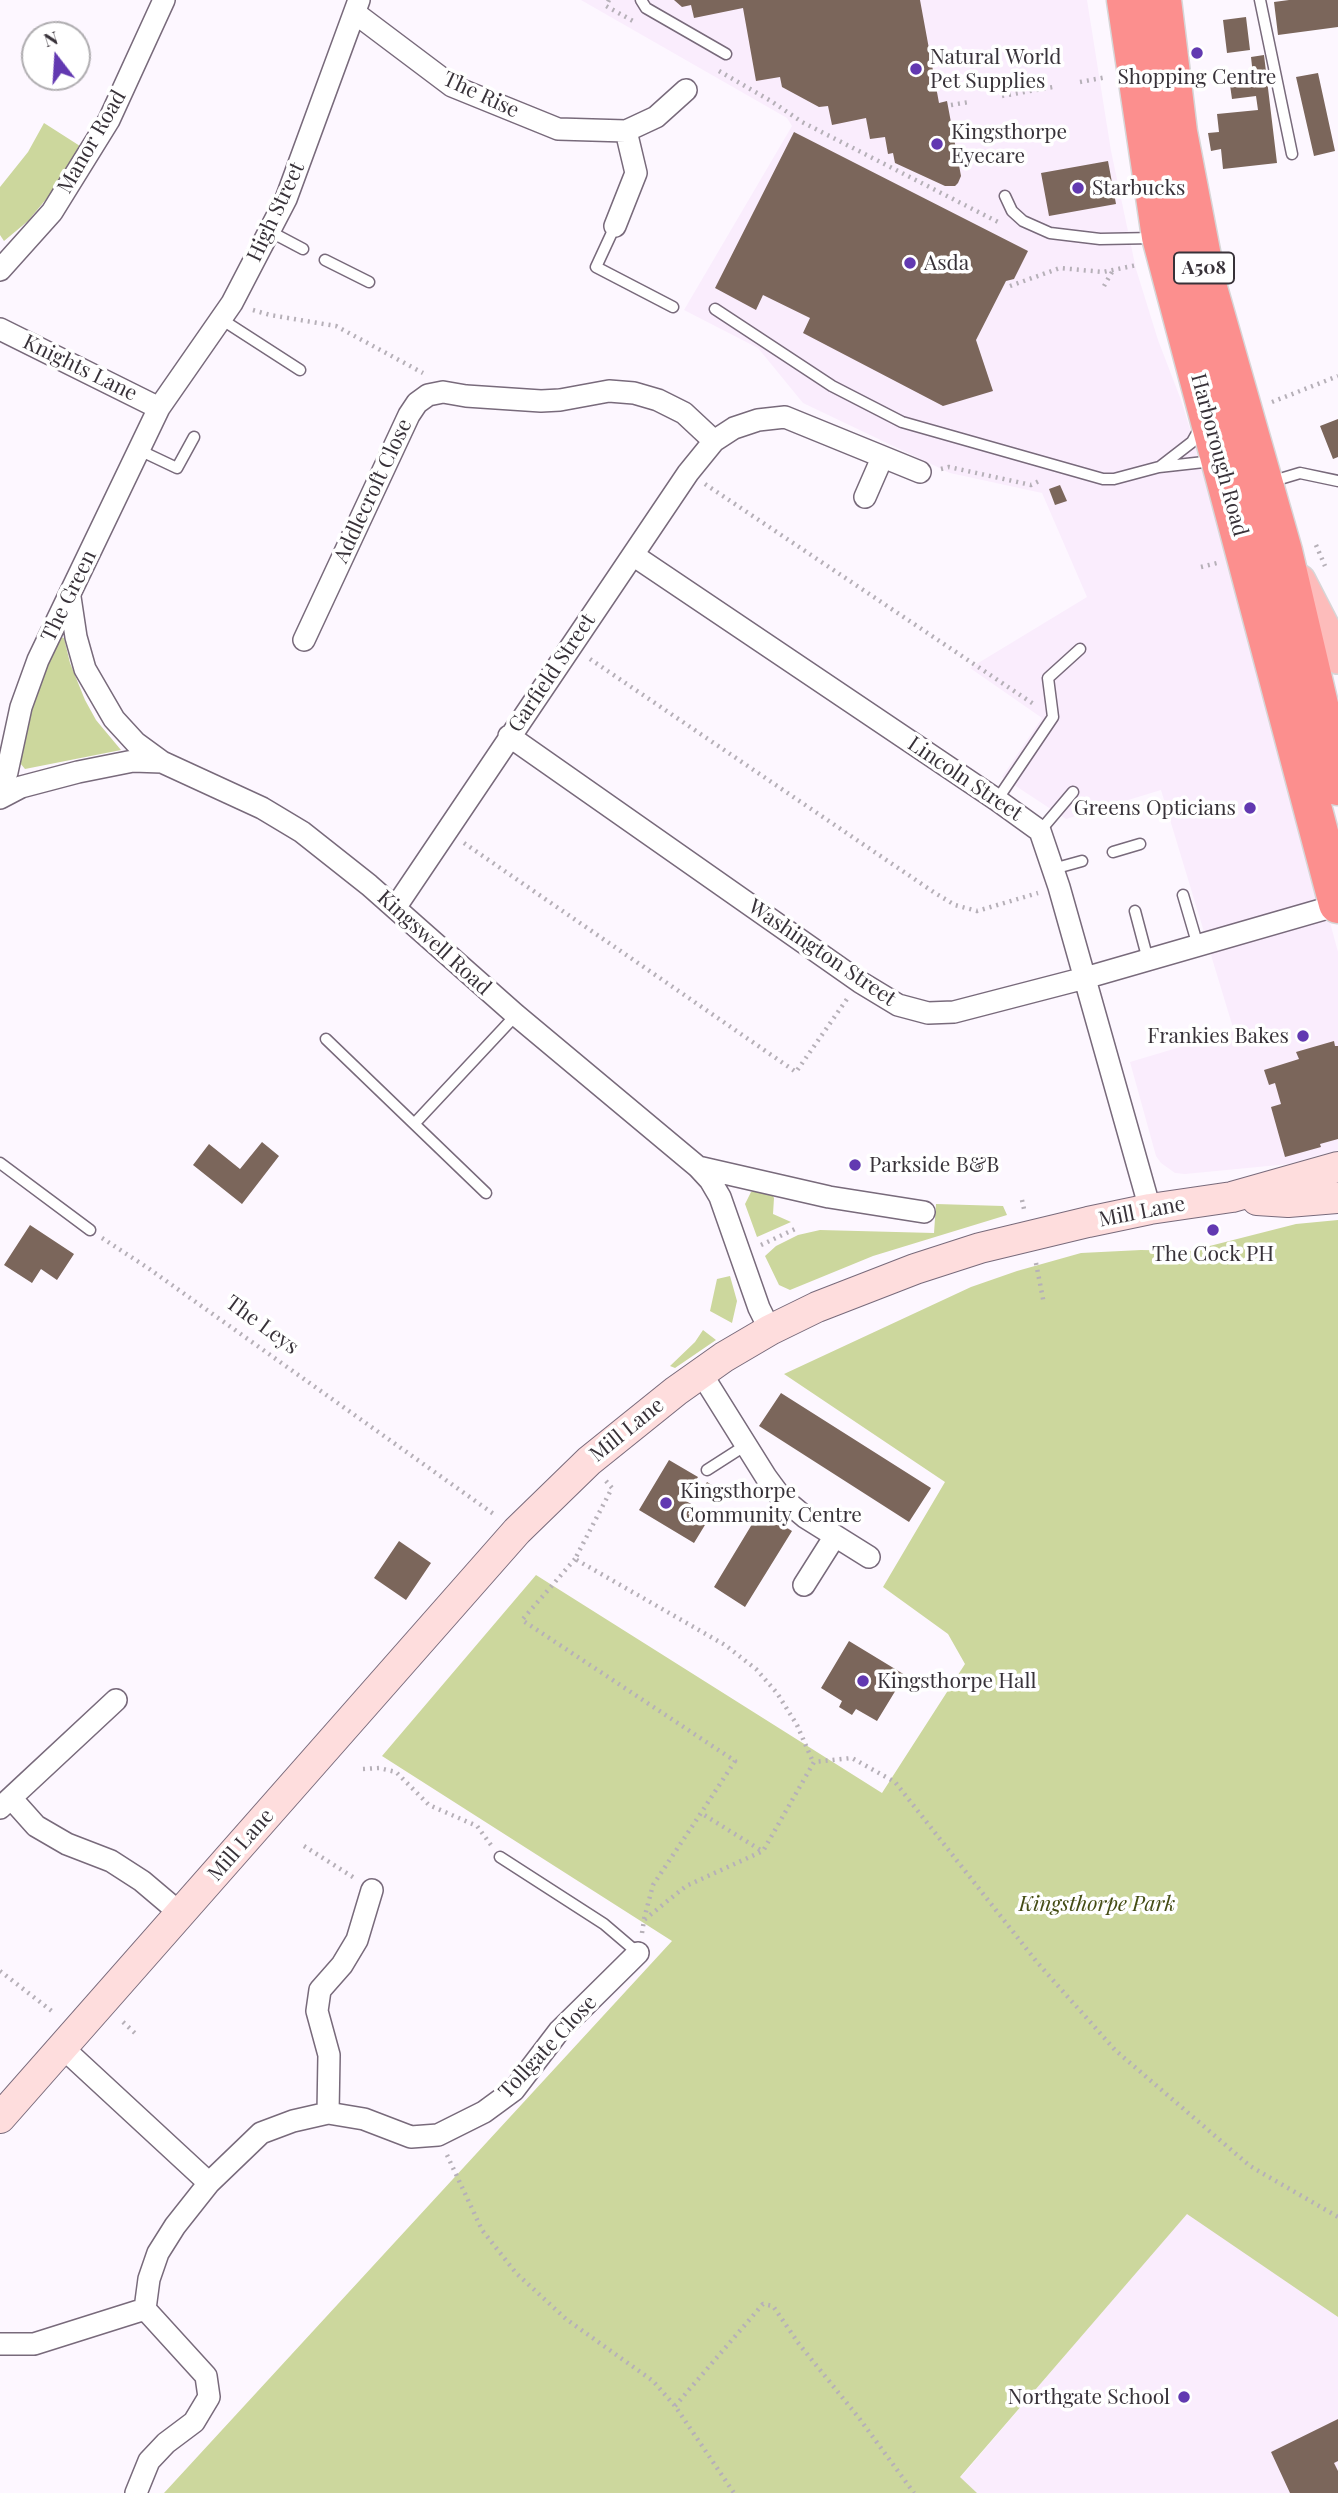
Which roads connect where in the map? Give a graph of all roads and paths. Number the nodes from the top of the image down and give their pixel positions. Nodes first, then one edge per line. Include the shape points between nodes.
1 (164, 0) edge
2 (610, 0) edge
3 (641, 0) edge
4 (1126, 0) edge
5 (1162, 0) edge
6 (1260, 0) edge
7 (357, 6) edge
8 (640, 25) dead end
9 (726, 54) dead end
10 (708, 65) dead end
11 (1108, 77) dead end
12 (1080, 82) dead end
13 (1052, 87) dead end
14 (686, 90) dead end
15 (1002, 96) dead end
16 (969, 102) dead end
17 (951, 105) dead end
18 (626, 131) junction
19 (1292, 154) dead end
20 (1005, 196) dead end
21 (1002, 224) dead end
22 (615, 226) joint
23 (269, 231) junction
24 (1156, 242) junction
25 (303, 248) dead end
26 (325, 260) dead end
27 (3, 261) edge
28 (1112, 272) junction
29 (369, 282) dead end
30 (1010, 286) dead end
31 (1104, 286) dead end
32 (673, 307) dead end
33 (715, 309) dead end
34 (270, 316) dead end
35 (221, 319) junction
36 (0, 329) edge
37 (300, 370) dead end
38 (1338, 376) edge
39 (443, 392) junction
40 (1265, 405) dead end
41 (1205, 407) junction
42 (159, 408) junction
43 (194, 437) dead end
44 (715, 441) junction
45 (139, 450) junction
46 (1226, 455) junction
47 (882, 458) junction
48 (1158, 467) junction
49 (920, 472) joint
50 (688, 473) junction
51 (1048, 477) dead end
52 (1338, 481) edge
53 (1264, 484) junction
54 (864, 497) dead end
55 (1283, 551) junction
56 (633, 555) junction
57 (1223, 562) dead end
58 (1201, 567) dead end
59 (70, 597) junction
60 (304, 640) dead end
61 (570, 646) junction
62 (1080, 649) dead end
63 (1338, 657) edge
64 (1053, 717) junction
65 (1288, 717) junction
66 (509, 736) junction
67 (162, 762) junction
68 (1337, 775) edge
69 (0, 792) edge
70 (1073, 792) dead end
71 (0, 798) edge
72 (997, 800) junction
73 (446, 831) junction
74 (1040, 831) junction
75 (1140, 844) dead end
76 (1113, 852) dead end
77 (1082, 861) dead end
78 (1056, 878) junction
79 (1183, 895) dead end
80 (1338, 904) edge
81 (395, 908) junction
82 (1135, 911) dead end
83 (1198, 946) junction
84 (1148, 960) junction
85 (1085, 978) junction
86 (859, 982) junction
87 (516, 1015) junction
88 (326, 1039) dead end
89 (415, 1123) junction
90 (1338, 1156) edge
91 (0, 1163) edge
92 (698, 1167) junction
93 (1338, 1167) edge
94 (486, 1193) dead end
95 (1232, 1198) junction
96 (1338, 1198) edge
97 (1149, 1203) junction
98 (924, 1212) dead end
99 (795, 1229) dead end
100 (90, 1230) joint
101 (761, 1245) dead end
102 (1036, 1262) dead end
103 (1044, 1304) dead end
104 (770, 1330) junction
105 (701, 1373) junction
106 (746, 1445) junction
107 (706, 1469) dead end
108 (601, 1475) dead end
109 (500, 1519) dead end
110 (835, 1535) junction
111 (869, 1557) dead end
112 (575, 1559) junction
113 (804, 1585) dead end
114 (116, 1700) dead end
115 (814, 1762) junction
116 (363, 1769) dead end
117 (5, 1803) edge
118 (701, 1813) junction
119 (303, 1846) dead end
120 (763, 1851) junction
121 (499, 1857) joint
122 (372, 1890) joint
123 (181, 1914) junction
124 (644, 1920) junction
125 (638, 1953) junction
126 (0, 1971) edge
127 (53, 2012) dead end
128 (123, 2022) dead end
129 (137, 2035) dead end
130 (63, 2048) junction
131 (328, 2113) junction
132 (0, 2118) edge
133 (438, 2135) junction
134 (209, 2183) junction
135 (1338, 2217) edge
136 (145, 2309) junction
137 (0, 2344) edge
138 (675, 2406) junction
139 (136, 2493) edge
140 (734, 2493) edge
141 (914, 2493) edge

1 - 27 street, Manor Road via 109,120 51,212
2 - 8 path via 607,6
3 - 9 lane via 646,8
4 - 24 highway, Harborough Road / A508
5 - 53 highway, Harborough Road / A508 via 1175,136 1209,311
6 - 19 lane
7 - 18 street, The Rise via 452,86 558,129
7 - 23 street, High Street via 286,199
10 - 21 path via 802,122
11 - 12 path
13 - 15 path
14 - 18 street, The Rise via 656,117
16 - 17 path
18 - 22 street via 636,173
20 - 24 lane via 1023,221 1050,233
22 - 32 lane via 596,267
23 - 25 lane
23 - 35 street, High Street
24 - 28 path via 1144,263
24 - 41 highway, Harborough Road / A508
26 - 29 lane
28 - 30 path via 1060,268
28 - 31 path
33 - 48 lane via 832,386 902,422 1103,479
34 - 39 path via 336,326 419,370
35 - 37 lane
35 - 42 street, High Street
36 - 42 street, Knights Lane
38 - 40 path
39 - 44 street via 541,401 609,391 634,393 684,413
39 - 60 street, Addlecroft Close via 417,403 409,415
41 - 46 highway, Harborough Road / A508
41 - 48 lane via 1192,442
42 - 45 street, The Green
43 - 45 lane via 177,468
44 - 47 street via 734,428 785,417
44 - 50 street, Garfield Street
45 - 59 street, The Green
46 - 48 lane
46 - 65 highway, Harborough Road / A508
47 - 49 street
47 - 54 street
49 - 51 path via 950,467 1031,485
50 - 56 street, Garfield Street
50 - 64 path
52 - 53 lane via 1300,473
53 - 55 highway, Harborough Road / A508
55 - 63 main road
55 - 68 highway, Harborough Road / A508
56 - 61 street, Garfield Street
56 - 72 street, Lincoln Street
57 - 58 path
59 - 67 street, Kingswell Road via 85,669 97,693 136,743
59 - 69 street, The Green via 29,684
61 - 66 street, Garfield Street
61 - 78 path via 955,905 977,911
62 - 64 lane via 1048,678
64 - 72 lane
65 - 68 main road
65 - 80 highway, Harborough Road / A508
66 - 73 street, Garfield Street
66 - 86 street, Washington Street
67 - 71 street via 133,761 78,772 21,787
67 - 81 street, Kingswell Road via 262,808 302,832
70 - 74 lane
72 - 74 street, Lincoln Street
73 - 81 street, Garfield Street
73 - 86 path via 796,1072
74 - 78 street, Lincoln Street
75 - 76 lane
77 - 78 lane
78 - 85 street, Lincoln Street
79 - 83 lane
80 - 83 street, Washington Street
81 - 87 street, Kingswell Road
82 - 84 lane
83 - 84 street, Washington Street
84 - 85 street, Washington Street
85 - 86 street, Washington Street via 954,1012 929,1013 898,1005
85 - 97 street, Lincoln Street
87 - 89 lane
87 - 92 street, Kingswell Road
88 - 89 lane
89 - 94 lane
90 - 97 street
91 - 100 lane
92 - 98 street via 830,1197
92 - 104 street, Kingswell Road via 720,1197
93 - 95 street, Mill Lane
95 - 96 street, Mill Lane via 1288,1202
95 - 97 street, Mill Lane
97 - 104 street, Mill Lane via 947,1258 861,1289
99 - 101 path
100 - 109 path, The Leys
102 - 103 path
104 - 105 street, Mill Lane
105 - 106 street
105 - 123 street, Mill Lane via 611,1442 517,1531
106 - 107 lane
106 - 110 street via 780,1496
108 - 112 path via 612,1488
110 - 111 street
110 - 113 street
112 - 115 path via 725,1646 756,1669 797,1725
112 - 118 path via 522,1620 734,1761
114 - 117 street
115 - 120 path
115 - 135 path via 852,1758 895,1782 1036,1961 1115,2050 1250,2166
116 - 121 path via 396,1772 429,1805 477,1826
117 - 123 street via 67,1844 110,1861 142,1881
118 - 120 path
118 - 124 path via 653,1885
119 - 122 path
120 - 124 path via 686,1886
121 - 125 lane via 604,1924
122 - 131 street via 357,1940 320,1990 317,2011 329,2055
123 - 130 street, Mill Lane
124 - 125 path
125 - 133 street, Tollgate Close via 559,2031 514,2090 484,2112
126 - 127 path
128 - 129 path
130 - 132 street, Mill Lane
130 - 134 street
131 - 133 street, Tollgate Close via 365,2119 411,2137
131 - 134 street, Tollgate Close via 261,2133
133 - 138 path via 482,2230 516,2273 566,2319 653,2381
134 - 136 street, Tollgate Close via 158,2253
136 - 137 street via 34,2344
136 - 139 street via 206,2376 209,2398 194,2422 149,2460
138 - 140 path
138 - 141 path via 763,2304 773,2306

